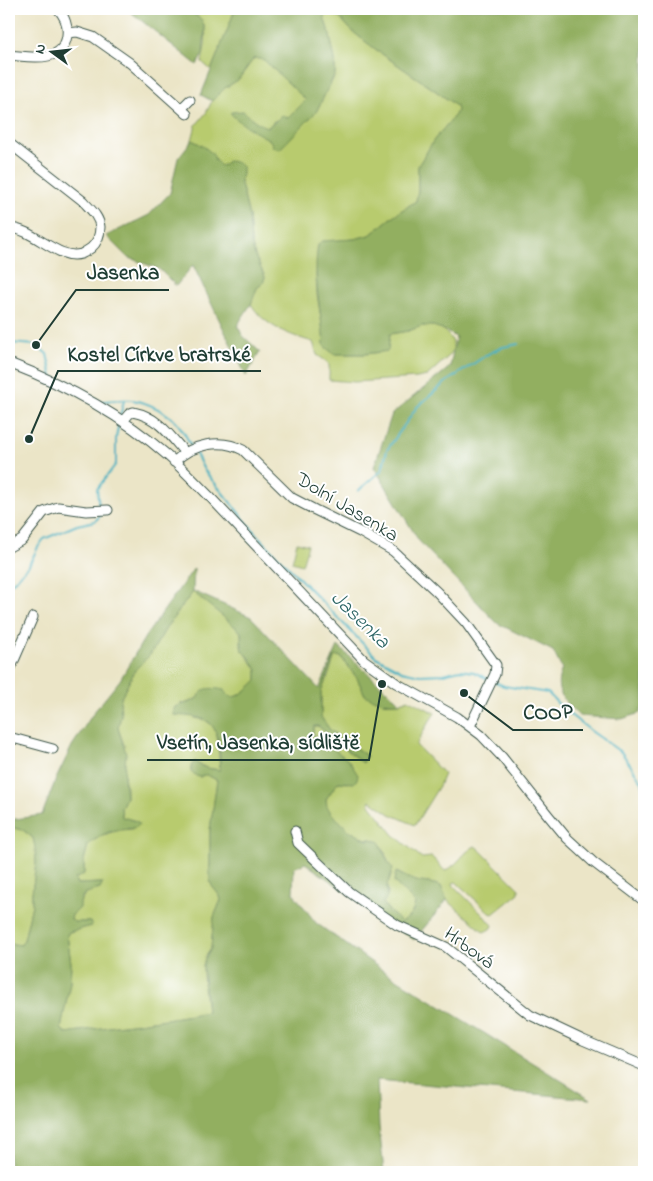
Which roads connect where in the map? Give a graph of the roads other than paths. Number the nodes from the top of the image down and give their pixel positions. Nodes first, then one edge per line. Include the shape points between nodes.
1 (58, 9) edge
2 (68, 33) junction
3 (9, 55) edge
4 (190, 100) dead end
5 (9, 143) edge
6 (9, 228) edge
7 (9, 363) edge
8 (121, 420) junction
9 (185, 453) junction
10 (174, 462) junction
11 (108, 510) dead end
12 (9, 547) edge
13 (33, 618) dead end
14 (9, 672) edge
15 (470, 726) junction
16 (9, 737) edge
17 (54, 749) dead end
18 (295, 832) dead end
19 (644, 901) edge
20 (644, 1066) edge

1 - 2 street via 67,24
2 - 3 street via 62,47 50,56
2 - 4 street via 77,32 98,40 130,63 184,111
5 - 6 street via 83,201 100,225 94,245 81,254 72,255 21,230
7 - 8 street via 84,397
8 - 9 street via 133,412 153,420
8 - 10 street
9 - 10 street, Dolní Jasenka
9 - 15 street, Dolní Jasenka via 207,444 224,444 243,450 292,498 392,551 437,592 466,623 496,668
10 - 15 street via 371,666
11 - 12 street via 58,507 44,512 22,540
13 - 14 street
15 - 19 street via 495,748 567,838
16 - 17 street
18 - 20 street, Hrbová via 298,843 349,892 397,925 446,947 530,1015

